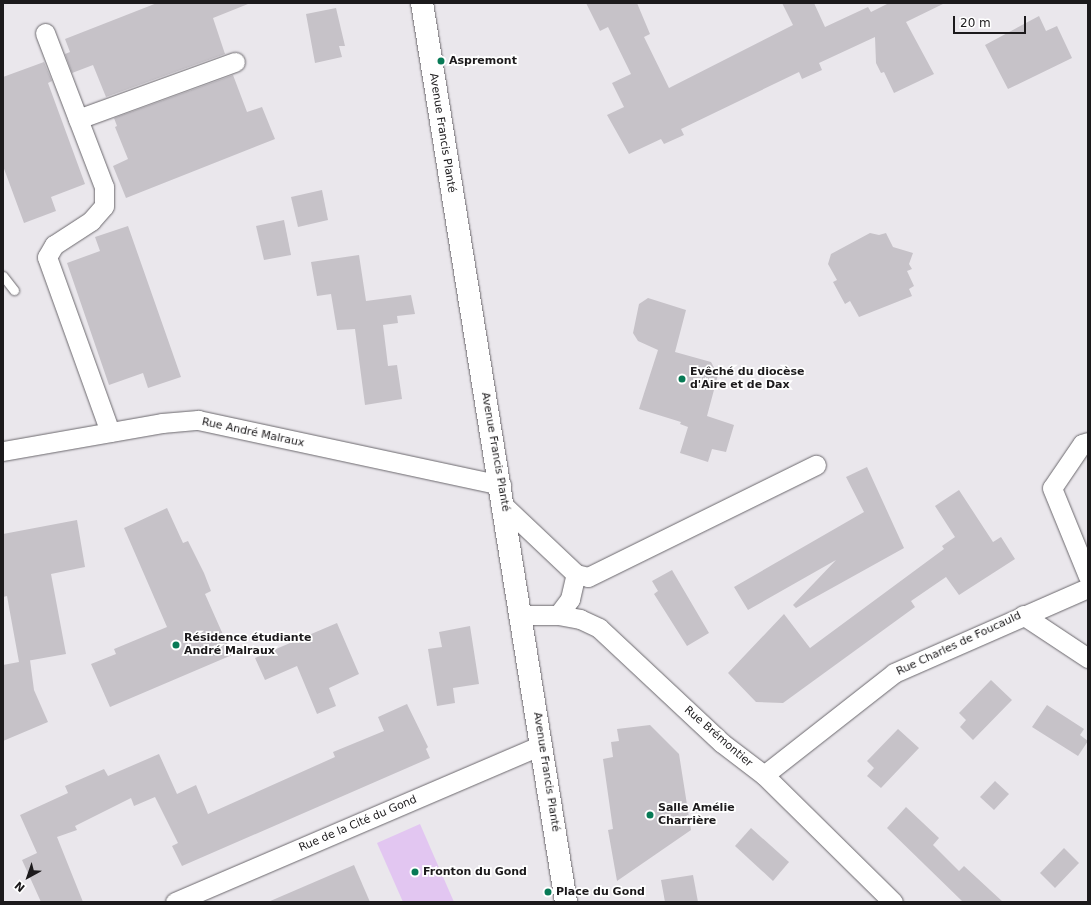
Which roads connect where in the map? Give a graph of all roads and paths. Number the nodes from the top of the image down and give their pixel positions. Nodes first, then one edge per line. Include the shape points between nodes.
1 (422, 3) edge
2 (45, 33) dead end
3 (235, 62) dead end
4 (78, 119) junction
5 (3, 276) edge
6 (9, 289) edge
7 (110, 432) junction
8 (1088, 442) edge
9 (3, 451) edge
10 (816, 465) dead end
11 (502, 495) junction
12 (576, 574) junction
13 (1088, 576) edge
14 (1088, 588) edge
15 (522, 615) junction
16 (558, 615) junction
17 (1022, 615) junction
18 (1088, 658) edge
19 (541, 745) junction
20 (764, 775) junction
21 (184, 900) edge
22 (566, 902) edge
23 (893, 902) edge

1 - 11 street, Avenue Francis Planté
2 - 4 street
3 - 4 street
4 - 7 street via 104,187 104,206 91,221 54,245 47,257
5 - 6 lane
7 - 9 street, Rue André Malraux
7 - 11 street, Rue André Malraux via 198,420
8 - 13 street via 1082,444 1052,488
10 - 12 street via 588,577
11 - 12 street
11 - 15 street, Avenue Francis Planté
12 - 16 street via 570,599
14 - 17 street, Rue Charles de Foucauld
15 - 16 street, Rue Brémontier
15 - 19 street, Avenue Francis Planté
16 - 20 street, Rue Brémontier via 580,619 599,628 722,743
17 - 18 street
17 - 20 street, Rue Charles de Foucauld via 894,673
19 - 21 street, Rue de la Cité du Gond
19 - 22 street, Avenue Francis Planté
20 - 23 street, Rue Brémontier

